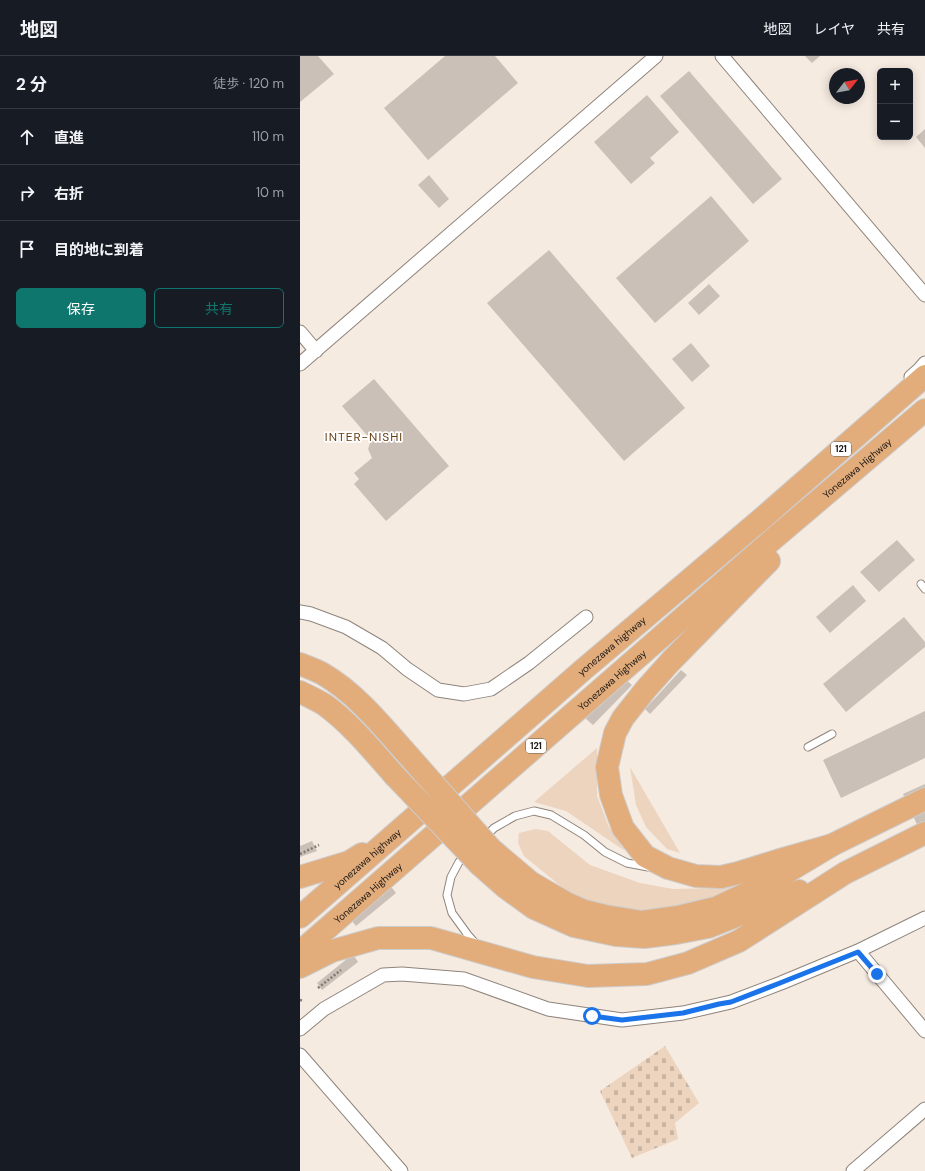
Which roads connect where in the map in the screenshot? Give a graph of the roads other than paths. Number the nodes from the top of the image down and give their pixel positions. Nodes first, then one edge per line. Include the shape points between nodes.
1 (656, 56) edge
2 (722, 56) edge
3 (925, 295) edge
4 (300, 332) edge
5 (316, 351) junction
6 (925, 363) edge
7 (300, 364) edge
8 (925, 376) edge
9 (889, 406) junction
10 (925, 410) edge
11 (891, 439) junction
12 (300, 612) edge
13 (586, 617) dead end
14 (300, 664) edge
15 (300, 692) edge
16 (832, 734) dead end
17 (808, 747) dead end
18 (925, 799) edge
19 (399, 832) junction
20 (925, 833) edge
21 (832, 845) junction
22 (481, 851) junction
23 (668, 868) junction
24 (845, 873) junction
25 (300, 877) edge
26 (300, 917) edge
27 (925, 918) edge
28 (300, 952) edge
29 (858, 952) junction
30 (485, 954) junction
31 (300, 967) edge
32 (300, 1029) edge
33 (925, 1031) edge
34 (300, 1055) edge
35 (925, 1109) edge
36 (401, 1171) edge
37 (853, 1171) edge

1 - 5 street
2 - 3 street
4 - 5 street
5 - 7 street
6 - 9 street via 896,390
8 - 9 highway, yonezawa highway / 121
9 - 19 highway, yonezawa highway / 121
10 - 11 highway, Yonezawa Highway / 121
11 - 23 highway via 868,469 787,542 671,660 623,718 615,733 607,767 611,795 623,828 645,856
11 - 28 highway, Yonezawa Highway / 121
12 - 13 street via 346,627 382,648 438,690 464,694 491,689 529,663
14 - 22 highway, bridge via 322,673 348,692 380,723 408,755
15 - 22 highway, bridge via 324,704 338,716 394,774
16 - 17 lane
18 - 21 highway
19 - 25 highway via 349,862
19 - 26 highway, yonezawa highway / 121
20 - 24 highway
21 - 22 highway via 767,884 716,908 642,922 584,911 566,903
21 - 23 highway via 721,877 696,876
22 - 23 lane via 494,828 515,816 534,811 551,815 584,835 605,852 627,863
22 - 24 highway via 505,887 534,908 574,926 616,935 644,937 708,927
22 - 30 lane via 459,862 451,877 447,895 452,913
24 - 30 highway via 739,941 688,963 647,974 588,976 533,967
27 - 29 street
29 - 32 street via 731,1002 683,1013 622,1020 548,1009 464,979 383,975 324,1009
29 - 33 street
30 - 31 highway via 431,938 378,938 332,951
34 - 36 street
35 - 37 street

